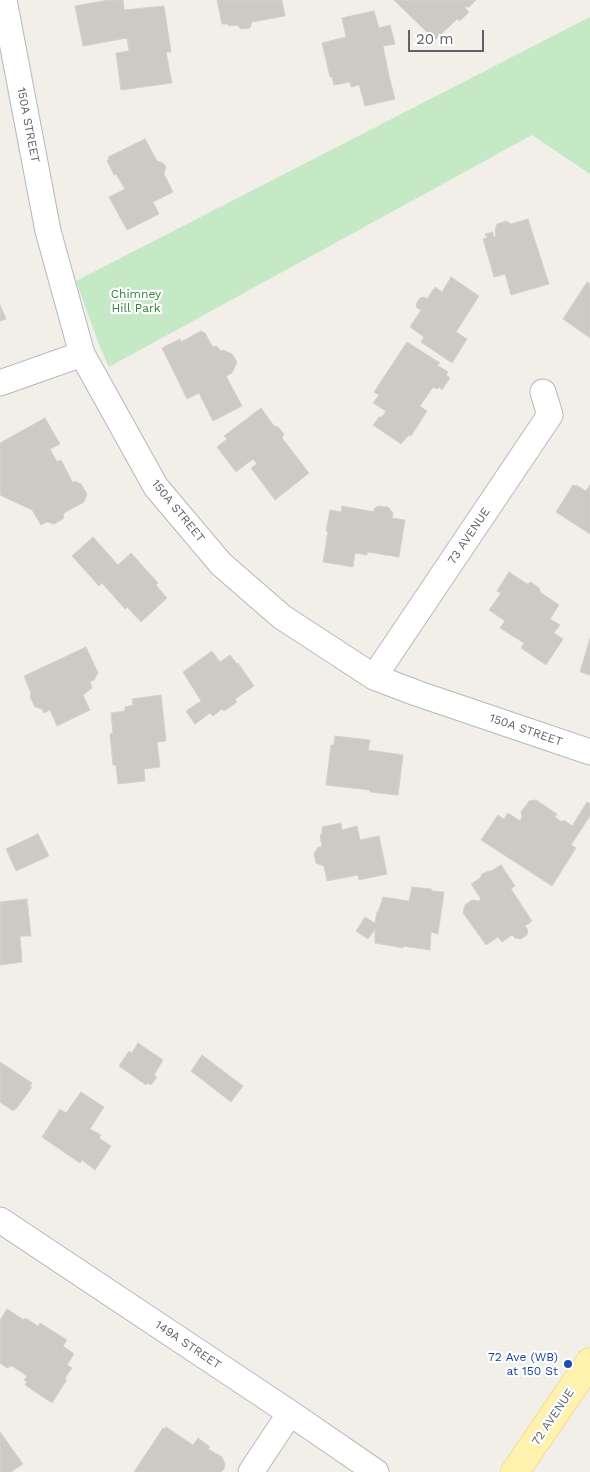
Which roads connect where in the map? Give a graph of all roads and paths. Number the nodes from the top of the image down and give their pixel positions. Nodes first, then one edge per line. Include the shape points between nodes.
1 (4, 0) edge
2 (82, 354) junction
3 (0, 383) edge
4 (543, 392) dead end
5 (374, 677) junction
6 (590, 752) edge
7 (0, 1221) edge
8 (590, 1362) edge
9 (290, 1413) junction
10 (251, 1472) edge
11 (376, 1472) edge
12 (515, 1472) edge

1 - 2 street, 150A STREET via 48,231
2 - 3 street
2 - 5 street, 150A STREET via 156,487 221,564 282,617
4 - 5 street, 73 AVENUE via 550,415
5 - 6 street, 150A STREET
7 - 9 street, 149A STREET
8 - 12 main road, 72 AVENUE
9 - 10 street
9 - 11 street, 149A STREET

